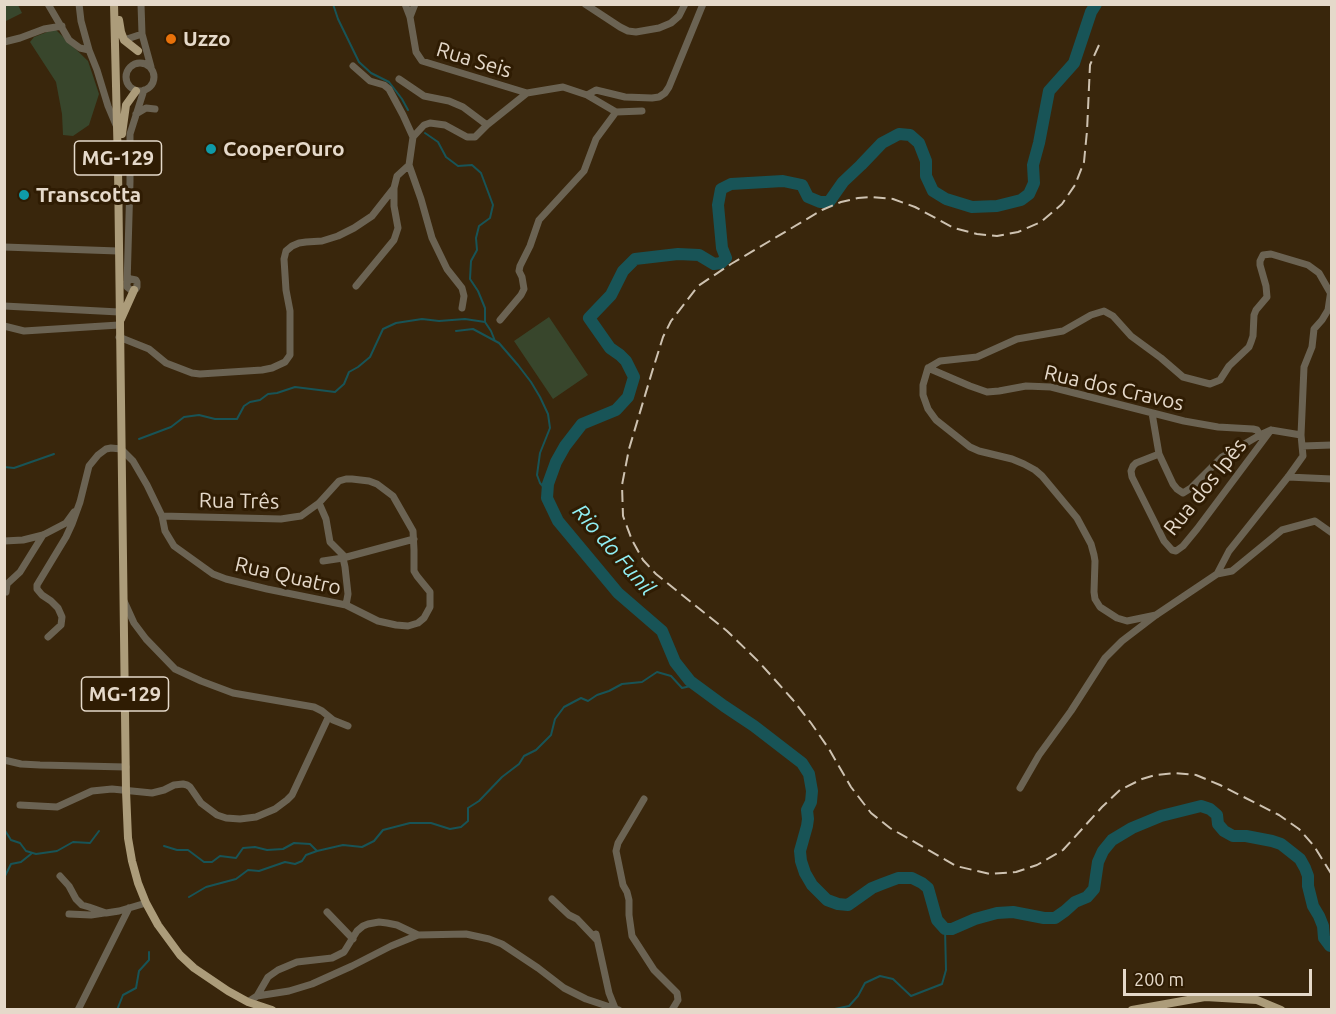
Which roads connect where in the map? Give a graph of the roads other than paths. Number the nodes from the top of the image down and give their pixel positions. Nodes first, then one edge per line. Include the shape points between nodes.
1 (48, 4) edge
2 (79, 4) edge
3 (116, 4) edge
4 (141, 4) edge
5 (405, 4) edge
6 (415, 4) edge
7 (585, 4) edge
8 (685, 4) edge
9 (703, 4) edge
10 (410, 16) junction
11 (62, 26) junction
12 (142, 34) junction
13 (124, 40) junction
14 (4, 42) edge
15 (88, 50) junction
16 (138, 51) junction
17 (136, 63) junction
18 (353, 66) dead end
19 (152, 68) junction
20 (116, 78) junction
21 (399, 79) dead end
22 (137, 93) junction
23 (527, 93) junction
24 (587, 95) junction
25 (155, 109) dead end
26 (642, 111) dead end
27 (616, 112) junction
28 (124, 113) junction
29 (136, 114) junction
30 (487, 125) junction
31 (117, 128) junction
32 (413, 137) junction
33 (409, 165) junction
34 (118, 167) junction
35 (394, 188) junction
36 (4, 247) edge
37 (118, 251) junction
38 (356, 286) dead end
39 (134, 290) joint
40 (1331, 290) edge
41 (4, 306) edge
42 (462, 308) dead end
43 (119, 312) junction
44 (500, 320) dead end
45 (119, 324) junction
46 (4, 326) edge
47 (119, 337) junction
48 (928, 369) junction
49 (1152, 413) junction
50 (1271, 429) junction
51 (1260, 435) junction
52 (1301, 435) junction
53 (1332, 445) edge
54 (1302, 446) junction
55 (121, 449) junction
56 (1159, 454) junction
57 (1288, 477) junction
58 (1332, 479) edge
59 (319, 503) junction
60 (77, 510) junction
61 (162, 516) junction
62 (1332, 533) edge
63 (43, 535) junction
64 (414, 539) junction
65 (4, 541) edge
66 (344, 558) junction
67 (323, 561) dead end
68 (1217, 574) junction
69 (6, 592) dead end
70 (123, 599) junction
71 (346, 605) junction
72 (1156, 615) junction
73 (48, 637) dead end
74 (328, 717) junction
75 (348, 726) dead end
76 (4, 760) edge
77 (126, 767) junction
78 (1020, 788) dead end
79 (126, 791) junction
80 (644, 799) dead end
81 (20, 805) dead end
82 (60, 876) dead end
83 (552, 899) dead end
84 (146, 903) junction
85 (129, 908) junction
86 (327, 912) dead end
87 (106, 913) junction
88 (69, 914) dead end
89 (418, 935) junction
90 (353, 939) junction
91 (256, 996) junction
92 (248, 1002) junction
93 (617, 1009) edge
94 (78, 1010) edge
95 (272, 1010) edge
96 (672, 1010) edge
97 (1132, 1010) edge
98 (1281, 1010) edge

1 - 11 street
2 - 15 street
3 - 13 main road
3 - 20 main road, MG-129
4 - 12 street
5 - 10 street
6 - 10 street
7 - 8 street via 636,32 671,23
9 - 24 street via 669,87 662,95 652,99 625,97 596,90
10 - 23 street, Rua Seis via 416,52 422,61
11 - 14 street
11 - 15 street via 69,40
12 - 13 street
12 - 16 street
12 - 19 street
13 - 16 main road
15 - 31 street
16 - 17 street
17 - 19 street
17 - 22 street via 125,75 128,85
18 - 32 street via 370,81 389,89
19 - 22 street via 153,83
20 - 28 main road
20 - 31 main road, MG-129
21 - 30 street via 424,96 463,107
22 - 28 main road
22 - 29 street
22 - 29 street
23 - 24 street via 563,87
23 - 30 street
24 - 27 street
25 - 29 street via 146,108
26 - 27 street
27 - 44 street via 596,139 584,171 539,220 520,266 524,289
28 - 34 main road
29 - 39 street via 130,134 127,287
30 - 32 street via 475,137 467,137 445,125 430,123
31 - 34 main road, MG-129
32 - 33 street
33 - 35 street via 398,176
33 - 42 street via 432,238 447,269 462,288
34 - 37 main road, MG-129
35 - 38 street via 396,236
35 - 47 street via 372,216 354,228 322,241 299,243 286,251 290,355 285,362 262,370 197,374 166,363 141,345
36 - 37 street
37 - 43 main road, MG-129
39 - 45 main road
40 - 48 street, Rua dos Cravos via 1308,265 1263,255 1260,261 1267,297 1254,315 1249,347 1220,380 1206,384 1177,372 1104,311 1063,332 1017,339 977,357 940,361
40 - 52 street via 1326,314 1314,328 1304,367
41 - 43 street
43 - 45 main road, MG-129
45 - 46 street via 24,331
45 - 47 main road, MG-129
47 - 55 main road, MG-129
48 - 49 street, Rua dos Cravos via 987,392 1051,387
48 - 72 street via 923,395 936,420 970,447 1035,470 1077,518 1094,555 1094,592 1100,607 1127,621
49 - 51 street, Rua dos Cravos via 1218,427 1253,429
49 - 56 street
50 - 51 street
50 - 52 street
50 - 56 street, Rua dos Ipês via 1184,546 1176,551 1164,541 1132,477 1136,463
51 - 56 street via 1227,452 1183,493 1176,489
52 - 54 street
53 - 54 street
54 - 57 street via 1303,456
55 - 60 street via 106,449 89,466
55 - 61 street, Rua Quatro via 133,461
55 - 70 main road, MG-129
57 - 58 street
57 - 68 street via 1229,551
59 - 61 street, Rua Três via 301,516 280,519
59 - 64 street, Rua Três via 339,481 352,479 377,484 393,496
59 - 66 street via 330,542
60 - 63 street via 66,522
60 - 73 street via 37,585 62,617 61,625
61 - 71 street, Rua Quatro via 174,546 218,576
62 - 68 street via 1315,521 1282,530 1232,571
63 - 65 street
63 - 69 street via 20,572 7,584
64 - 66 street
64 - 71 street, Rua Quatro via 414,571 431,597 421,622 408,626 387,624
66 - 67 street
66 - 71 street
68 - 72 street
70 - 74 street via 146,639 176,669 233,693 314,707
70 - 77 main road, MG-129
72 - 78 street via 1105,658
74 - 75 street
74 - 79 street via 292,795 275,809 256,817 217,816 187,784 152,793
76 - 77 street via 21,764
77 - 79 main road, MG-129
79 - 81 street via 92,791 57,807
79 - 84 main road, MG-129 via 132,861
80 - 96 street via 616,851 629,900 632,936 654,970 677,993
82 - 87 street via 82,905
83 - 93 street via 596,937 609,993
84 - 85 street
84 - 92 main road, MG-129 via 180,955 211,981
85 - 87 street
85 - 94 street
86 - 90 street
87 - 88 street
89 - 90 street via 379,922 363,926
89 - 91 street via 312,984
89 - 93 street via 466,934 489,939 564,988
90 - 91 street via 336,956 297,962 278,970 268,977
91 - 92 street
92 - 95 main road, MG-129
97 - 98 main road via 1204,997 1257,1000

